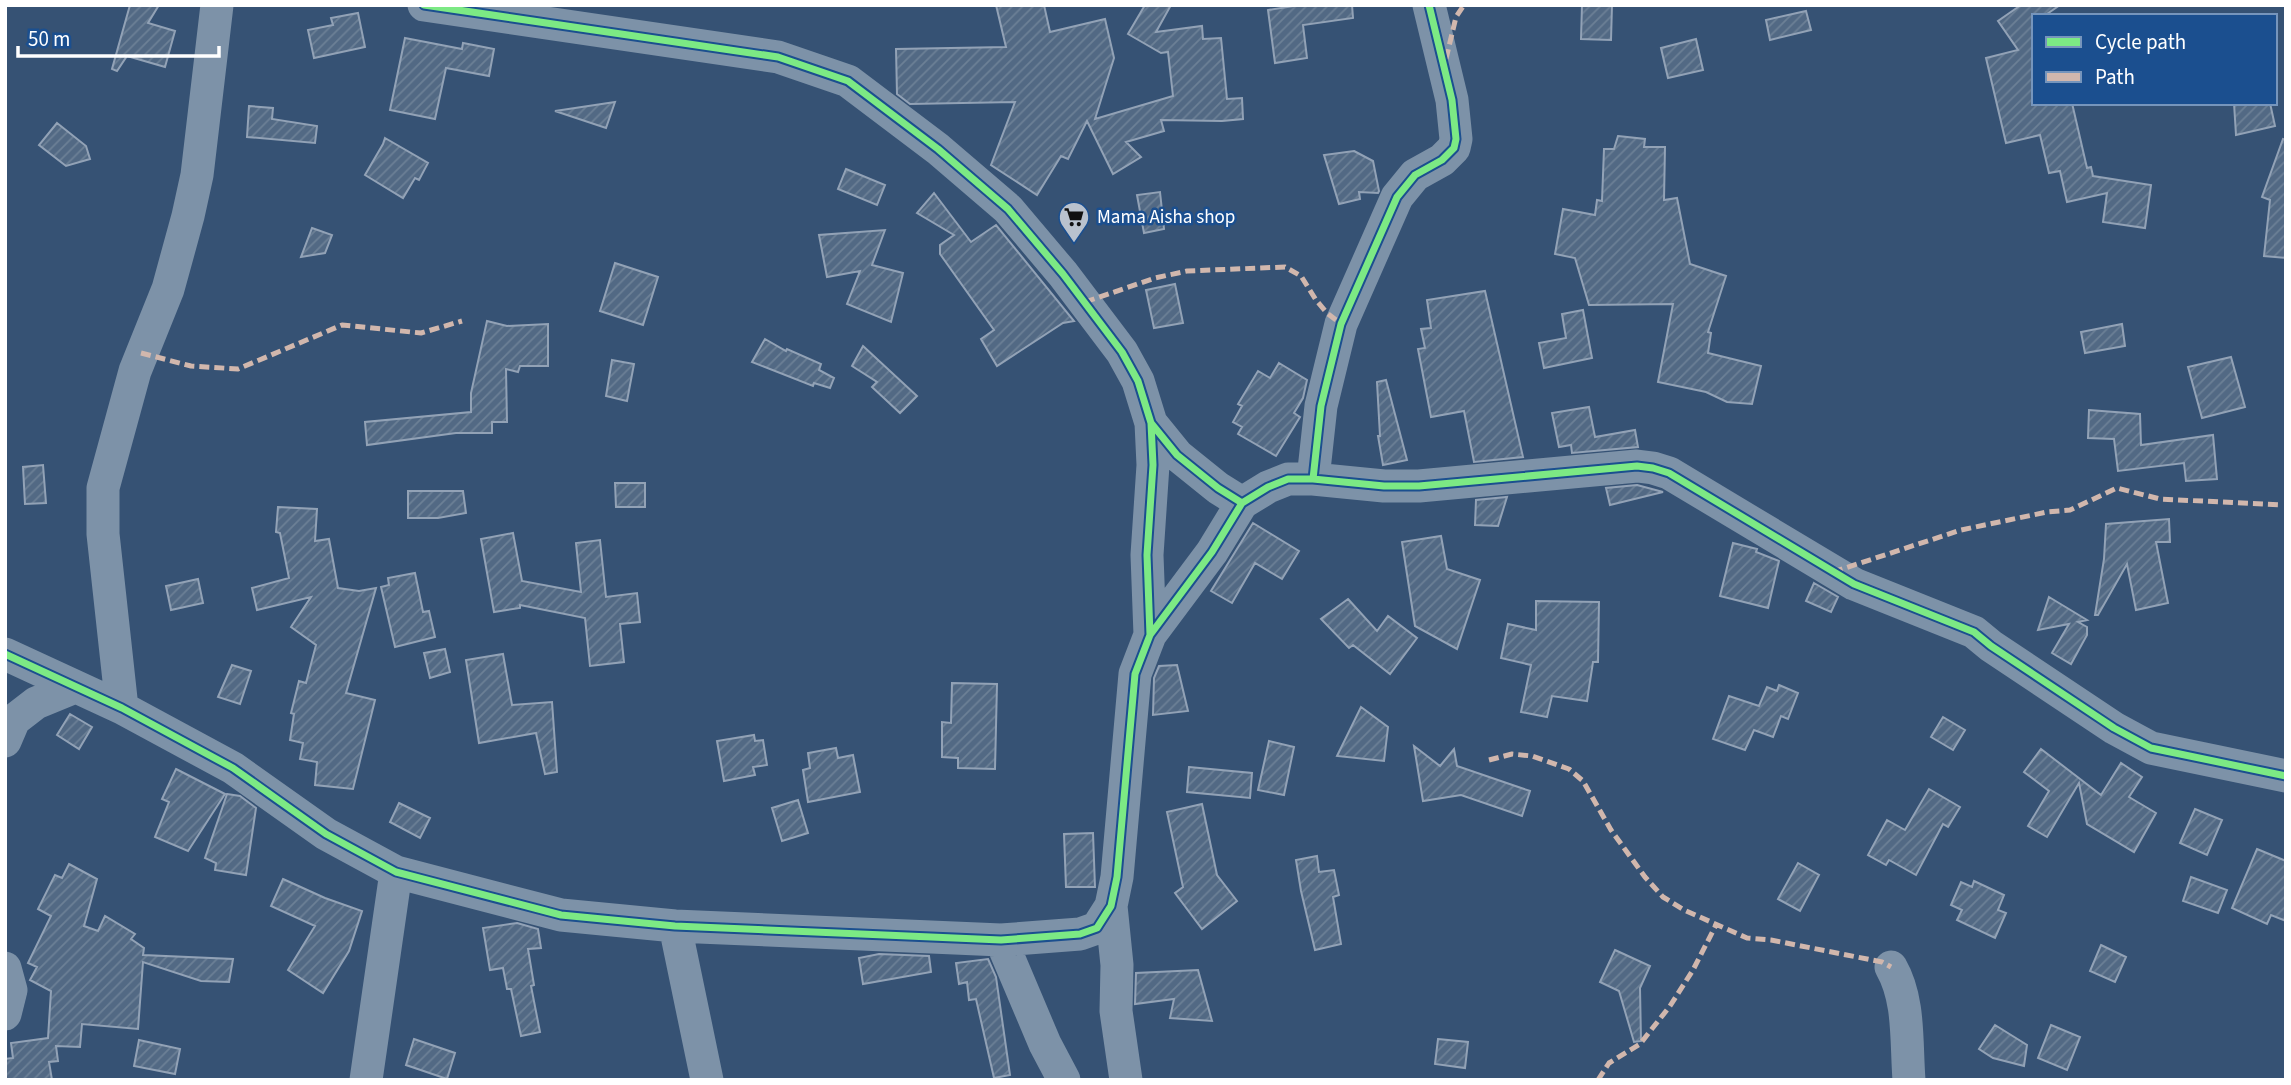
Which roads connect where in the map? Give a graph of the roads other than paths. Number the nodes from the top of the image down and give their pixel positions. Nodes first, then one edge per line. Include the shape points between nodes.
1 (217, 5) edge
2 (424, 5) edge
3 (1429, 5) edge
4 (1151, 423) junction
5 (1313, 479) junction
6 (1242, 503) junction
7 (1150, 635) junction
8 (5, 654) edge
9 (75, 687) junction
10 (122, 708) junction
11 (5, 741) edge
12 (2286, 776) edge
13 (397, 872) junction
14 (1111, 906) junction
15 (676, 926) junction
16 (1001, 940) junction
17 (1891, 967) dead end
18 (5, 968) edge
19 (5, 1014) edge
20 (366, 1080) edge
21 (707, 1080) edge
22 (1064, 1080) edge
23 (1126, 1080) edge
24 (1909, 1080) edge

1 - 10 street via 188,216 168,289 135,371 103,488 103,534
2 - 4 street via 778,57 848,81 1008,209 1122,352 1138,381
3 - 5 street via 1452,100 1454,148 1415,175 1397,197 1341,324 1321,407
4 - 6 street via 1177,455
4 - 7 street
5 - 6 street via 1287,479
5 - 12 street via 1419,486 1653,467 1854,584 1974,632 2114,728 2151,748
6 - 7 street
7 - 14 street via 1135,674
8 - 9 street
9 - 10 street
9 - 11 street via 36,703 14,720
10 - 13 street via 233,768 326,834
13 - 15 street via 561,915
13 - 20 street
14 - 16 street via 1097,928 1080,934
14 - 23 street via 1116,1011
15 - 16 street
15 - 21 street
16 - 22 street
17 - 24 street via 1903,997
18 - 19 street via 11,990

